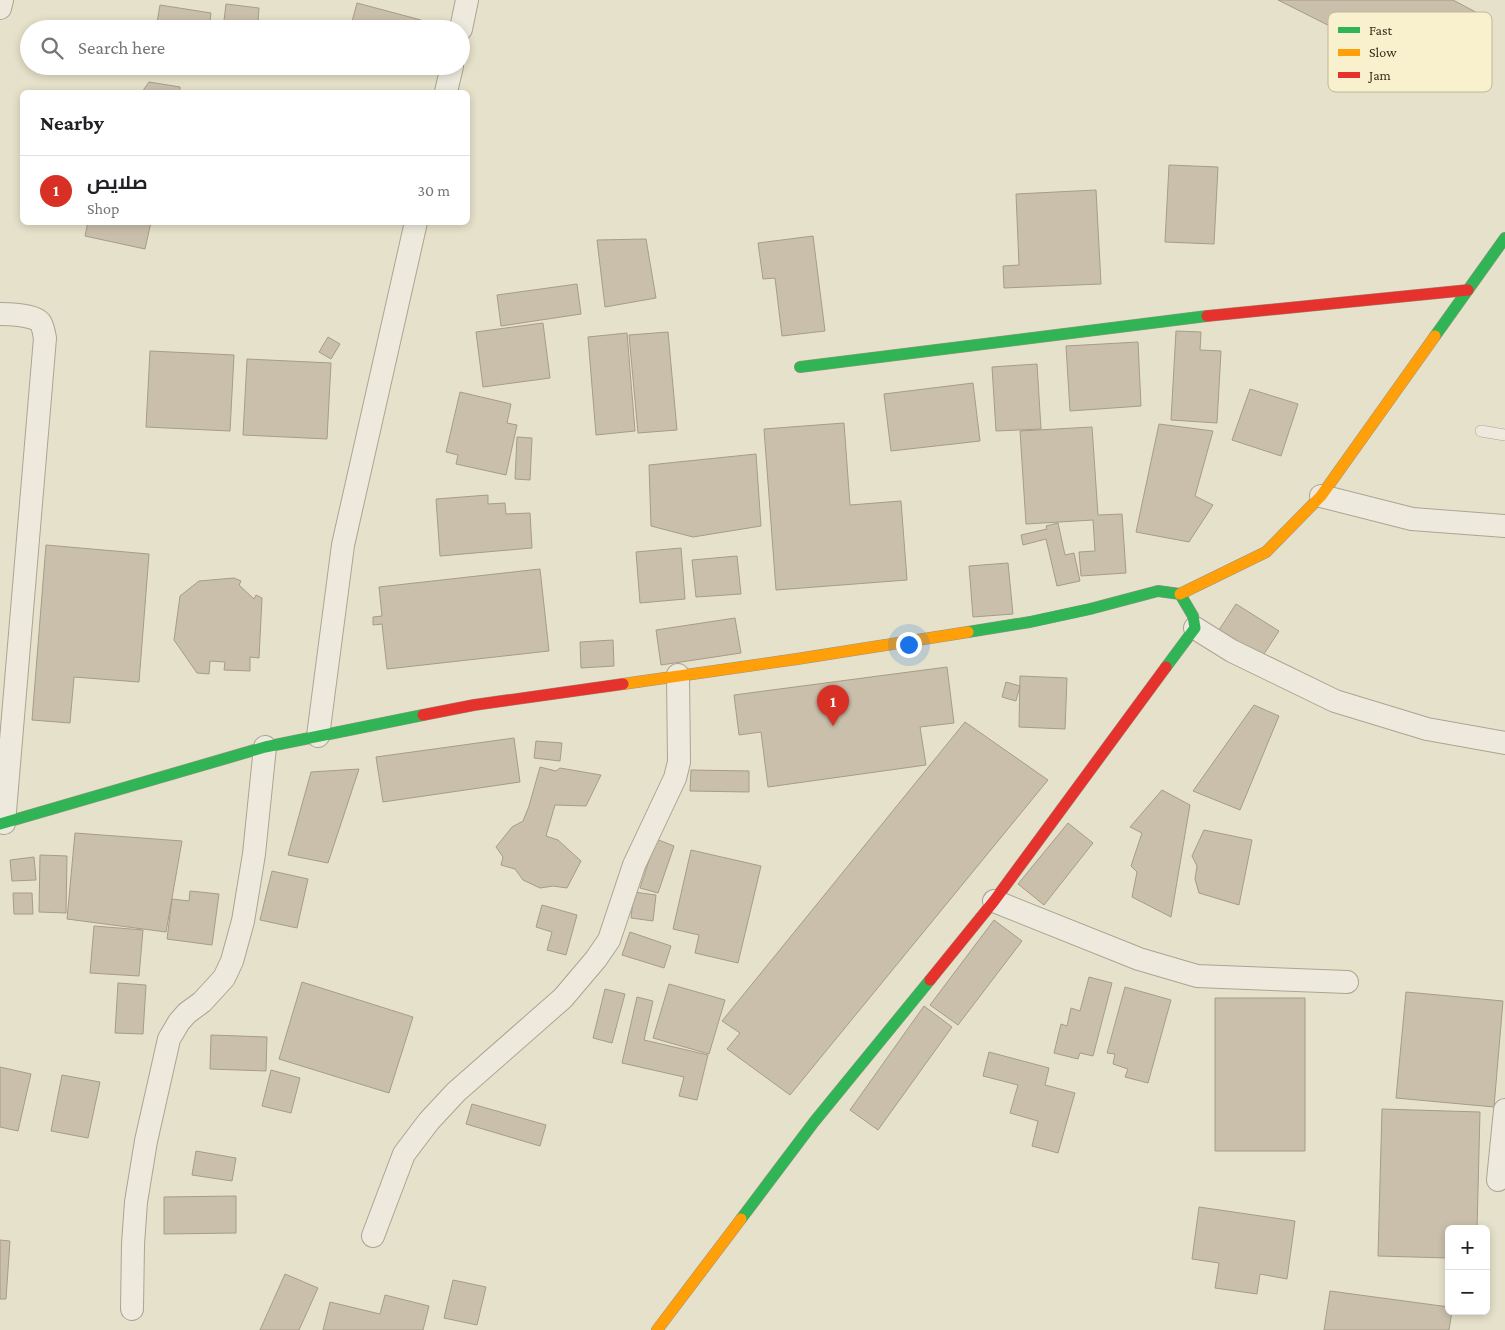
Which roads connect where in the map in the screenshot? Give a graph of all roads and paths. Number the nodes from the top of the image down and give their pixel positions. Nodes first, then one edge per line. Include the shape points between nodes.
1 (2, 0) edge
2 (467, 0) edge
3 (0, 8) edge
4 (462, 20) edge
5 (450, 75) edge
6 (446, 90) edge
7 (415, 225) edge
8 (1505, 238) edge
9 (1468, 290) junction
10 (0, 314) edge
11 (800, 367) dead end
12 (1481, 432) dead end
13 (1505, 435) edge
14 (1321, 496) junction
15 (1505, 526) edge
16 (1180, 594) junction
17 (1195, 628) junction
18 (678, 675) junction
19 (8, 695) edge
20 (318, 736) junction
21 (1505, 743) edge
22 (265, 748) junction
23 (2, 824) edge
24 (994, 901) junction
25 (1348, 982) dead end
26 (1505, 1110) edge
27 (1498, 1180) dead end
28 (372, 1236) dead end
29 (132, 1309) dead end
30 (657, 1330) edge

1 - 3 street
2 - 4 street
5 - 6 street
7 - 20 street via 344,545
8 - 9 main road
9 - 11 main road via 1184,318
9 - 14 main road
10 - 19 street via 41,322 45,338
12 - 13 lane
14 - 15 street via 1412,519
14 - 16 main road via 1266,552
16 - 17 main road via 1193,616
16 - 18 main road via 1158,591 1030,622
17 - 21 street via 1232,651 1335,701 1428,729
17 - 24 main road
18 - 20 main road via 474,704
18 - 28 street via 679,762 675,778 634,865 608,940 563,998 456,1092 429,1122 404,1154
19 - 23 street
20 - 22 main road
22 - 23 main road
22 - 29 street via 251,873 232,961 224,978 188,1012 169,1039 136,1202
24 - 25 street via 1139,959 1198,976
24 - 30 main road via 814,1122
26 - 27 street

